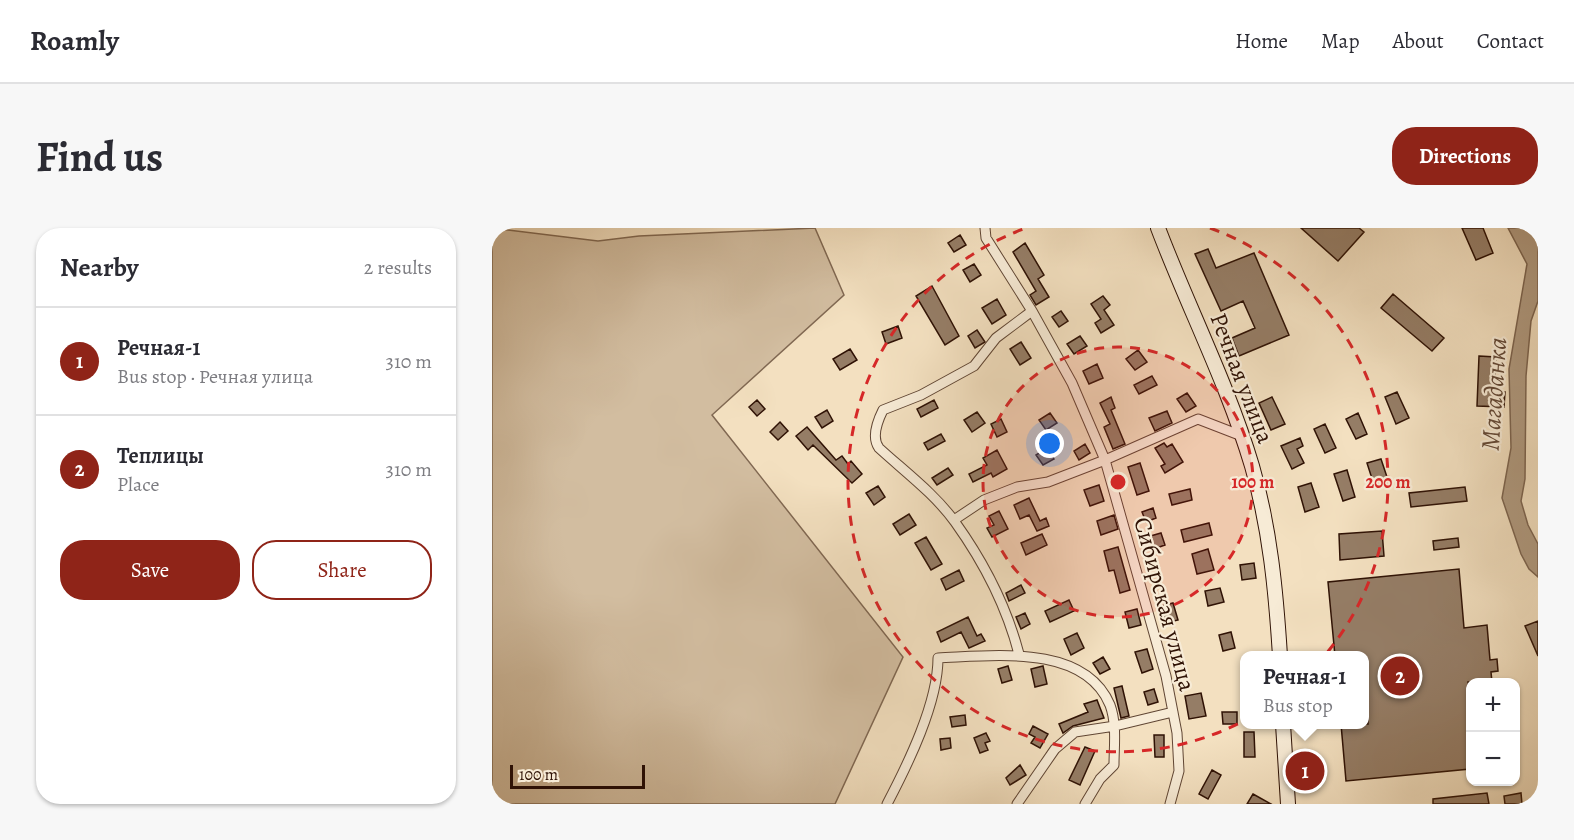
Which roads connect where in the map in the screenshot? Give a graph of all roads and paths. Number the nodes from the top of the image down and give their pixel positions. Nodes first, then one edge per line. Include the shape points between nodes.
1 (985, 228) edge
2 (1158, 228) edge
3 (1032, 310) junction
4 (1242, 436) junction
5 (1105, 460) junction
6 (954, 520) junction
7 (1280, 651) edge
8 (1019, 654) junction
9 (1173, 712) junction
10 (1115, 726) junction
11 (1283, 729) edge
12 (887, 804) edge
13 (1017, 804) edge
14 (1085, 804) edge
15 (1170, 804) edge
16 (1288, 804) edge

1 - 3 street, Сибирская улица via 986,238
2 - 4 main road, Речная улица
3 - 5 street, Сибирская улица via 1072,383
3 - 6 street via 996,338 974,366 921,395 886,408 877,424 875,440 879,448
4 - 5 street via 1198,418
4 - 7 main road, Речная улица via 1268,537
5 - 6 street via 984,500
5 - 9 street, Сибирская улица
6 - 8 street via 991,583 1013,630
8 - 10 street via 1082,672 1110,705
8 - 12 street via 938,658 938,673 920,732
9 - 10 street
9 - 15 street, Сибирская улица via 1179,771
10 - 13 street via 1075,732 1062,740
10 - 14 street via 1114,765
11 - 16 main road

